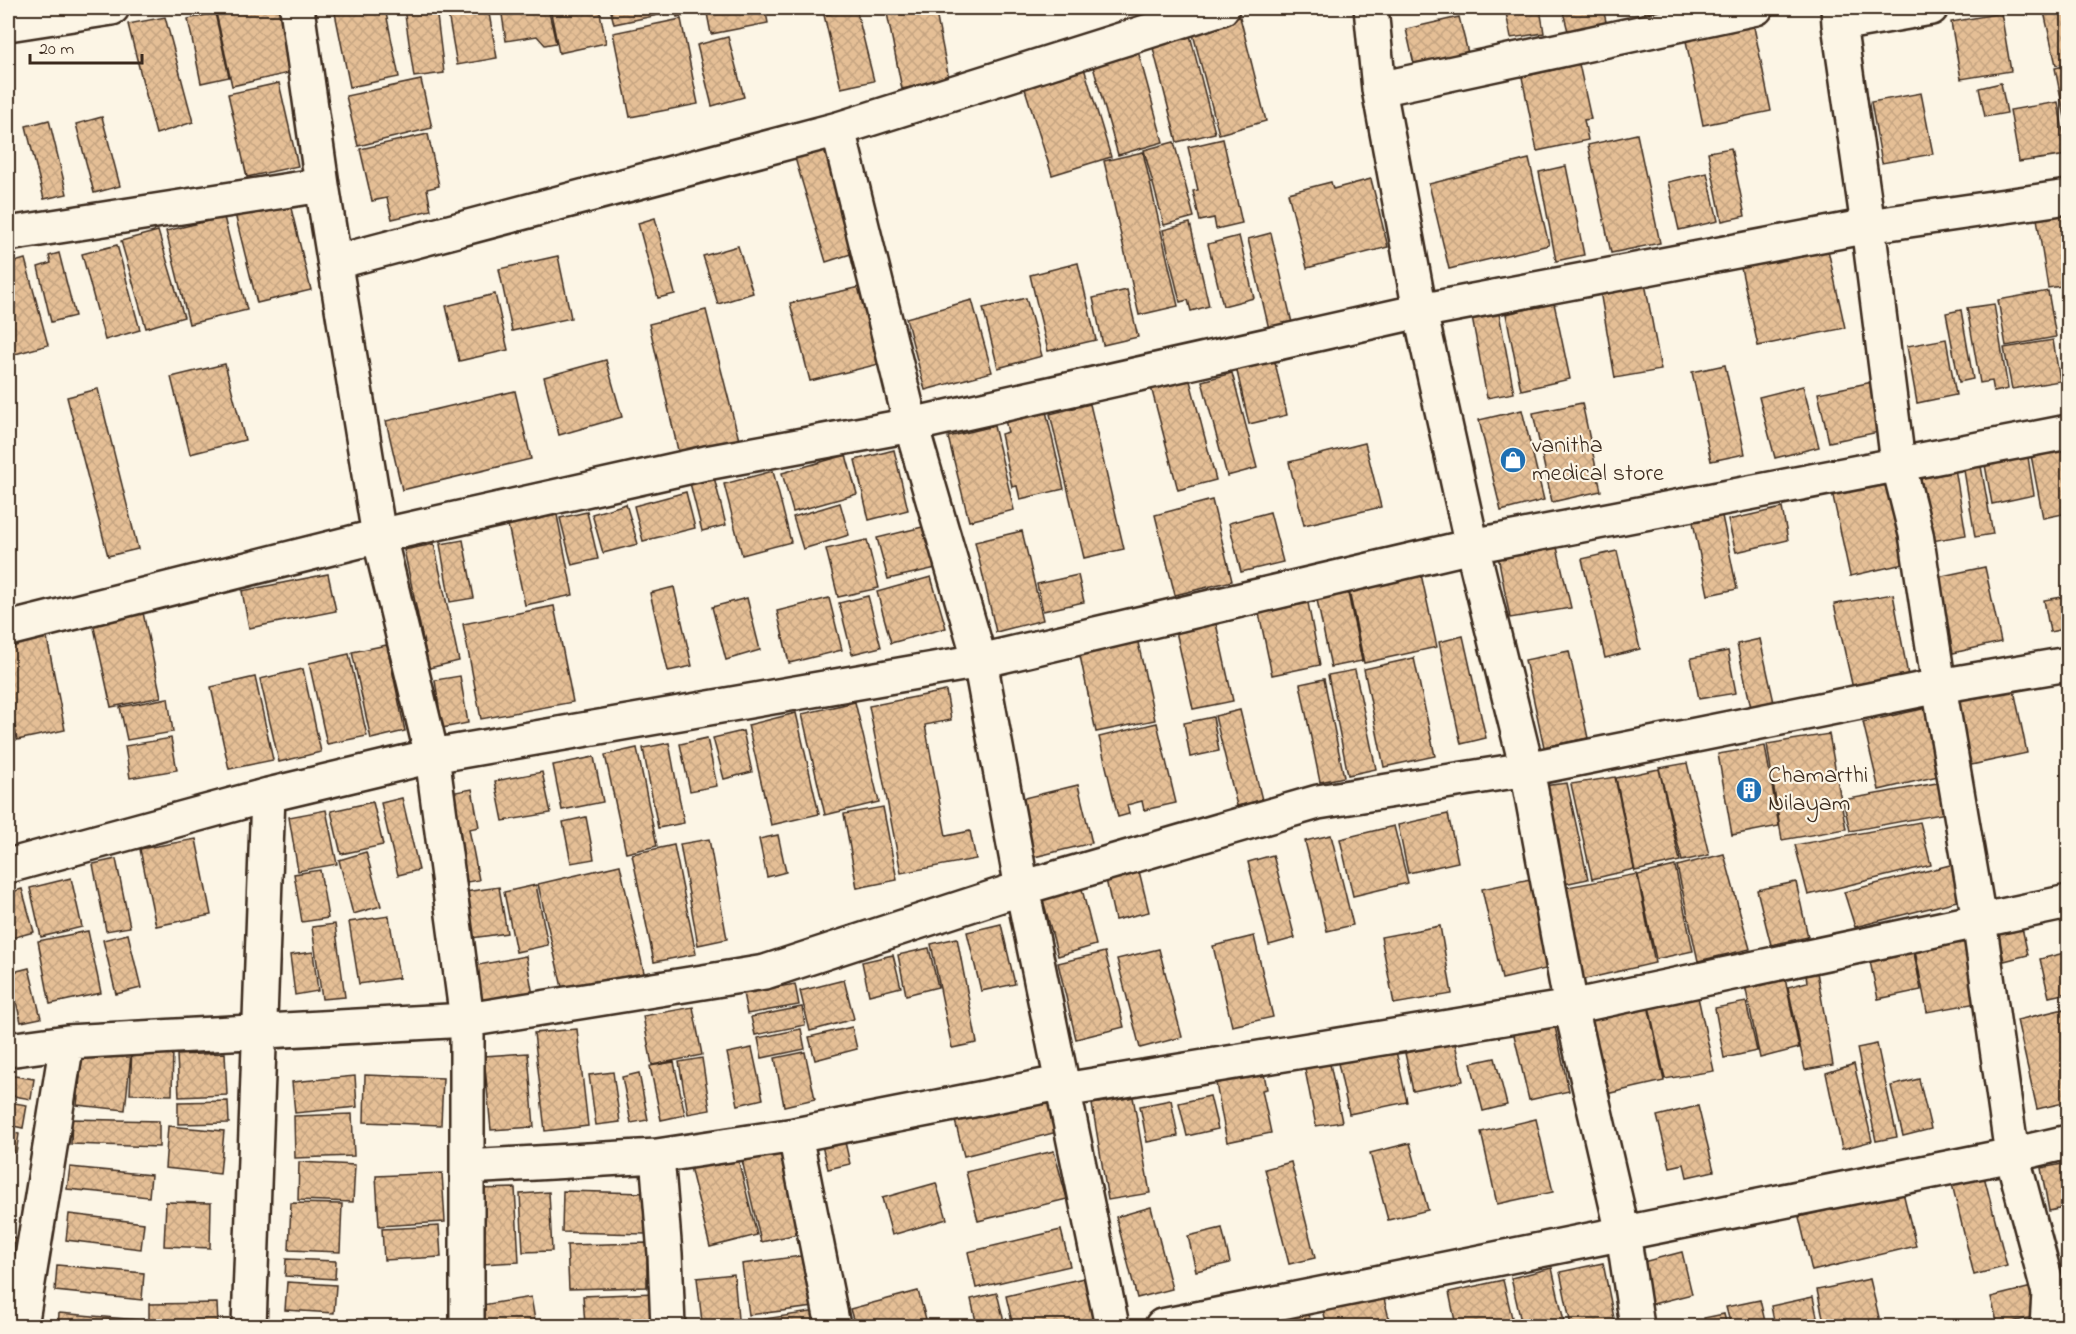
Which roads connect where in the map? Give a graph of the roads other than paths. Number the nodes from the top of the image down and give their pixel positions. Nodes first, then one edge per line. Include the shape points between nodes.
1 (106, 8) edge
2 (112, 8) edge
3 (297, 8) edge
4 (1222, 8) edge
5 (1371, 8) edge
6 (1756, 8) edge
7 (1931, 8) edge
8 (1838, 16) edge
9 (8, 24) edge
10 (1379, 89) junction
11 (838, 129) junction
12 (322, 185) junction
13 (2068, 197) edge
14 (1869, 226) junction
15 (8, 234) edge
16 (336, 262) junction
17 (1420, 311) junction
18 (911, 425) junction
19 (2068, 432) edge
20 (1898, 463) junction
21 (379, 536) junction
22 (1472, 546) junction
23 (8, 629) edge
24 (980, 661) junction
25 (2068, 664) edge
26 (1939, 686) junction
27 (432, 756) junction
28 (1527, 769) junction
29 (268, 795) junction
30 (8, 867) edge
31 (1022, 888) junction
32 (2068, 902) edge
33 (1979, 920) junction
34 (1571, 1007) junction
35 (466, 1020) junction
36 (259, 1032) junction
37 (67, 1042) junction
38 (8, 1050) edge
39 (1062, 1086) junction
40 (795, 1135) junction
41 (2068, 1142) edge
42 (2012, 1155) junction
43 (657, 1156) junction
44 (467, 1167) junction
45 (1623, 1233) junction
46 (21, 1326) edge
47 (249, 1326) edge
48 (467, 1326) edge
49 (668, 1326) edge
50 (833, 1326) edge
51 (1112, 1326) edge
52 (1162, 1326) edge
53 (1637, 1326) edge
54 (2047, 1326) edge

1 - 2 street
1 - 9 street
3 - 12 street
4 - 11 street
5 - 10 street
6 - 10 street
7 - 8 street
8 - 14 street
10 - 17 street
11 - 16 street
11 - 18 street
12 - 15 street
12 - 16 street
13 - 14 street
14 - 17 street
14 - 20 street
16 - 21 street
17 - 18 street
17 - 22 street
18 - 21 street via 706,463
18 - 24 street
19 - 20 street
20 - 22 street
20 - 26 street via 1916,534
21 - 23 street
21 - 27 street
22 - 24 street
22 - 28 street
24 - 27 street
24 - 31 street
25 - 26 street
26 - 28 street
26 - 33 street
27 - 29 street
27 - 35 street
28 - 31 street via 1317,802
28 - 34 street
29 - 30 street
29 - 36 street
31 - 35 street via 765,972
31 - 39 street
32 - 33 street
33 - 34 street
33 - 42 street
34 - 39 street
34 - 45 street
35 - 36 street
35 - 44 street
36 - 37 street
36 - 47 street
37 - 38 street
37 - 46 street
39 - 40 street
39 - 51 street
40 - 43 street
40 - 50 street
41 - 42 street
42 - 45 street
42 - 54 street via 2049,1293
43 - 44 street
43 - 49 street
44 - 48 street
45 - 52 street
45 - 53 street

